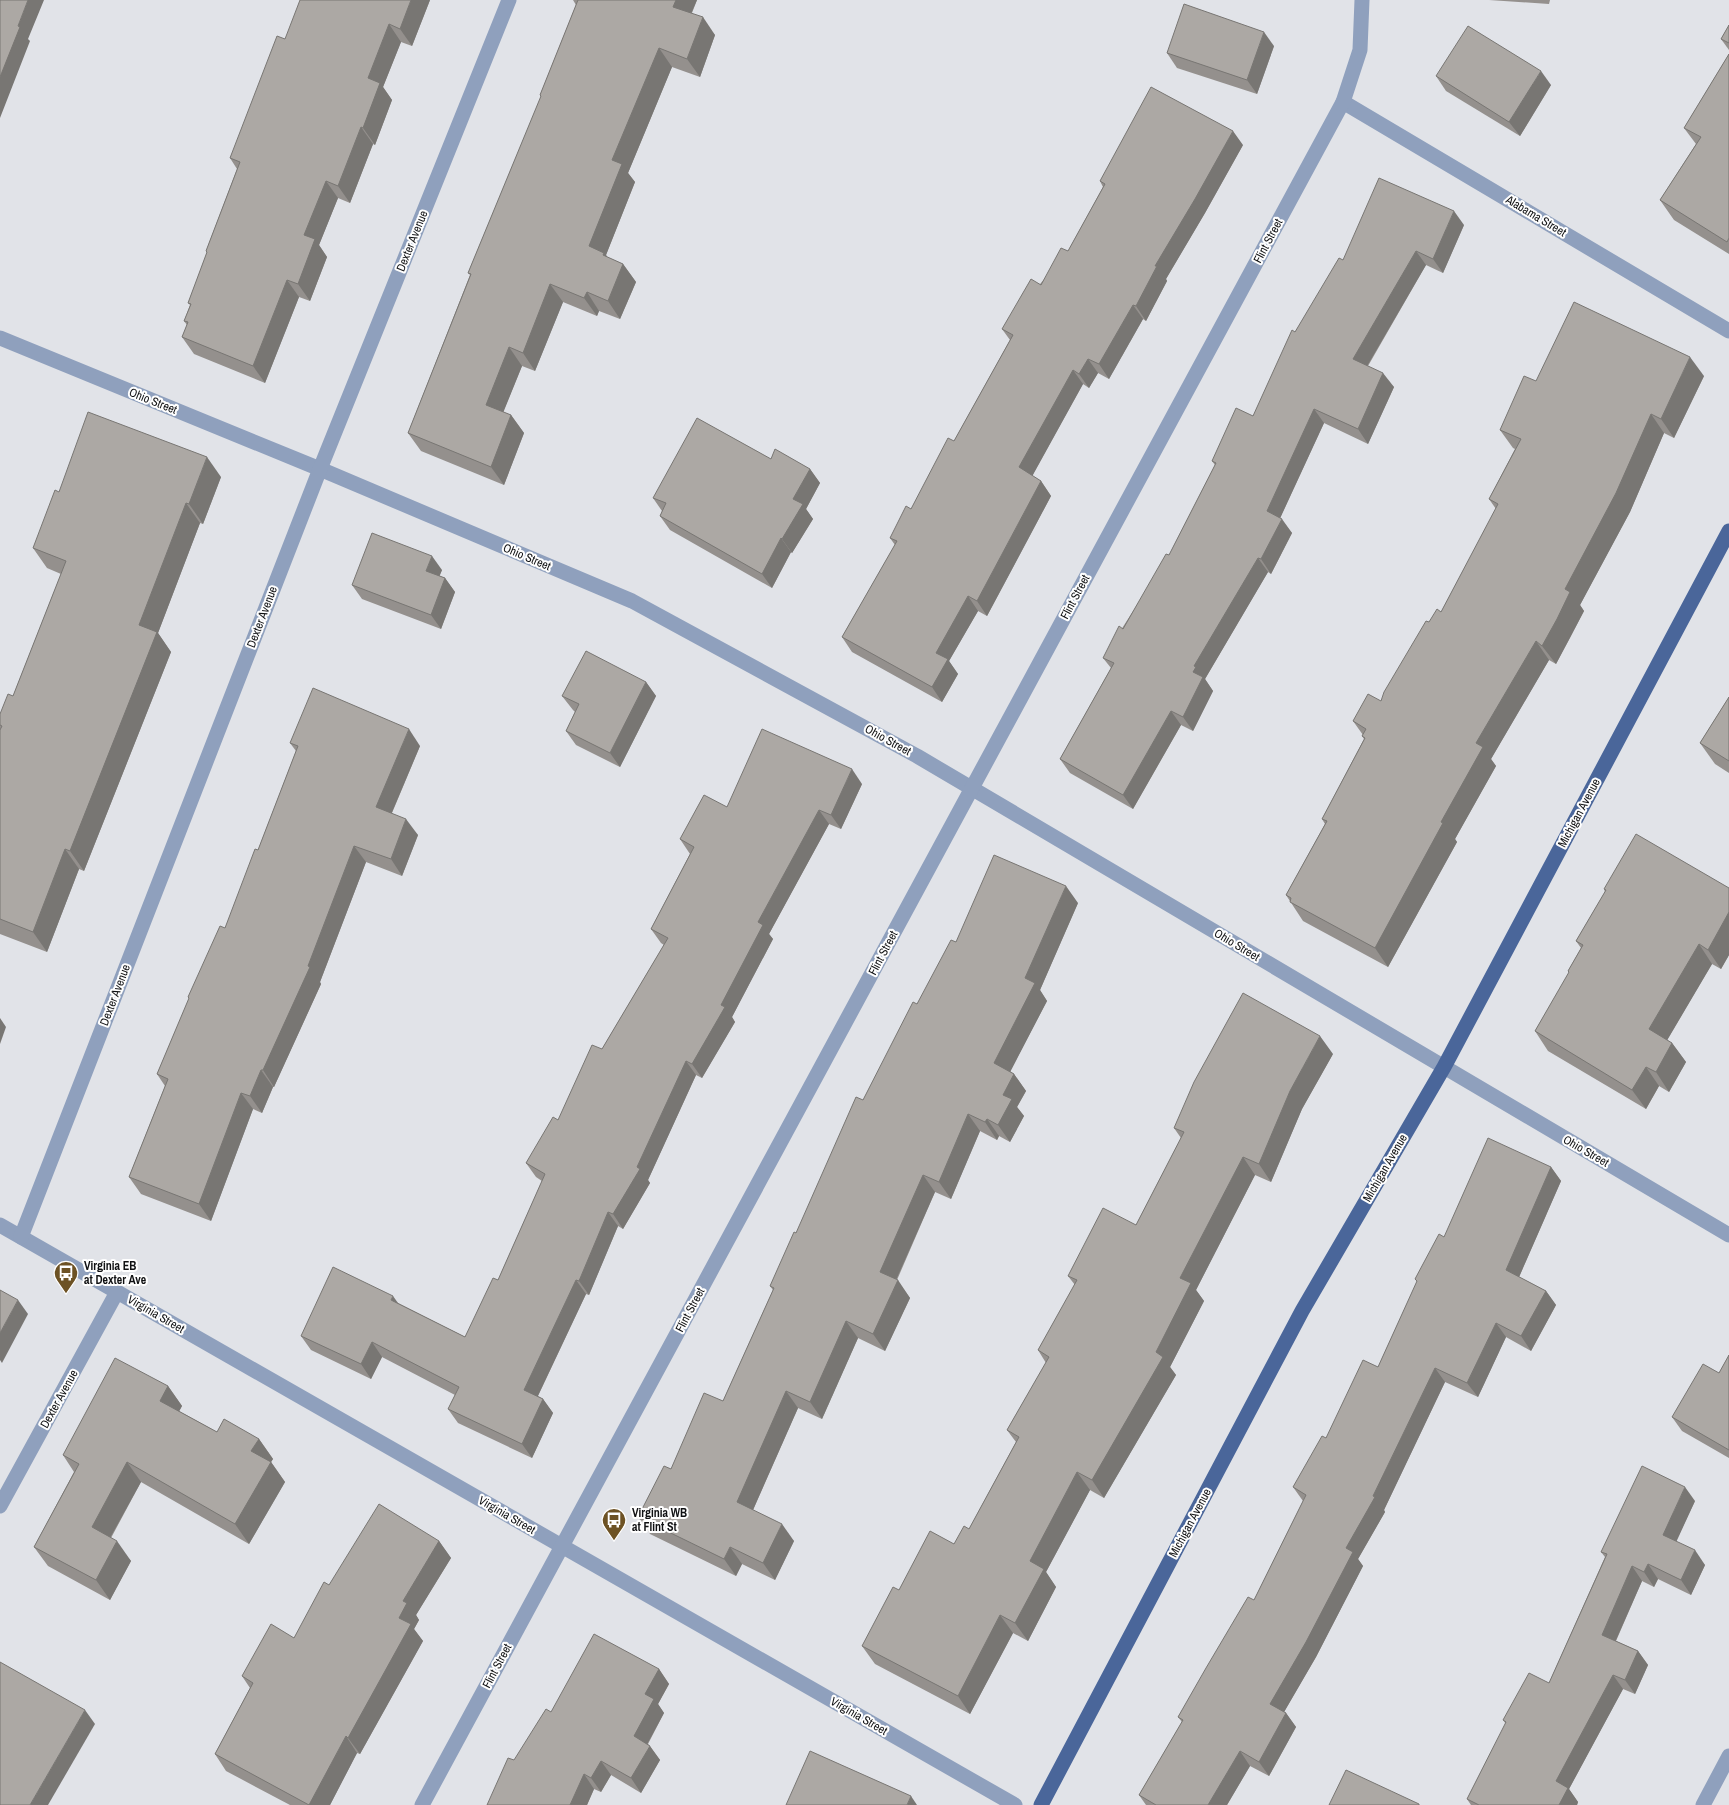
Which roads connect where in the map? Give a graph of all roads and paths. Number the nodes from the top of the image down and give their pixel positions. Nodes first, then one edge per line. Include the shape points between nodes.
1 (509, 0) edge
2 (1362, 0) edge
3 (1343, 102) junction
4 (1729, 330) edge
5 (0, 338) edge
6 (320, 469) junction
7 (1729, 531) edge
8 (972, 788) junction
9 (1444, 1066) junction
10 (0, 1225) edge
11 (1729, 1235) edge
12 (21, 1237) junction
13 (117, 1292) junction
14 (0, 1506) edge
15 (561, 1546) junction
16 (1729, 1756) edge
17 (422, 1805) edge
18 (1014, 1805) edge
19 (1041, 1805) edge
20 (1703, 1805) edge

1 - 6 street, Dexter Avenue
2 - 3 street, Flint Street via 1360,50
3 - 4 street, Alabama Street
3 - 8 street, Flint Street
5 - 6 street, Ohio Street
6 - 8 street, Ohio Street via 632,601
6 - 12 street, Dexter Avenue
7 - 9 main road, Michigan Avenue
8 - 9 street, Ohio Street
8 - 15 street, Flint Street
9 - 11 street, Ohio Street
9 - 19 main road, Michigan Avenue via 1302,1311
10 - 12 street, Virginia Street
12 - 13 street, Virginia Street
13 - 14 street, Dexter Avenue
13 - 15 street, Virginia Street
15 - 17 street, Flint Street
15 - 18 street, Virginia Street
16 - 20 street

